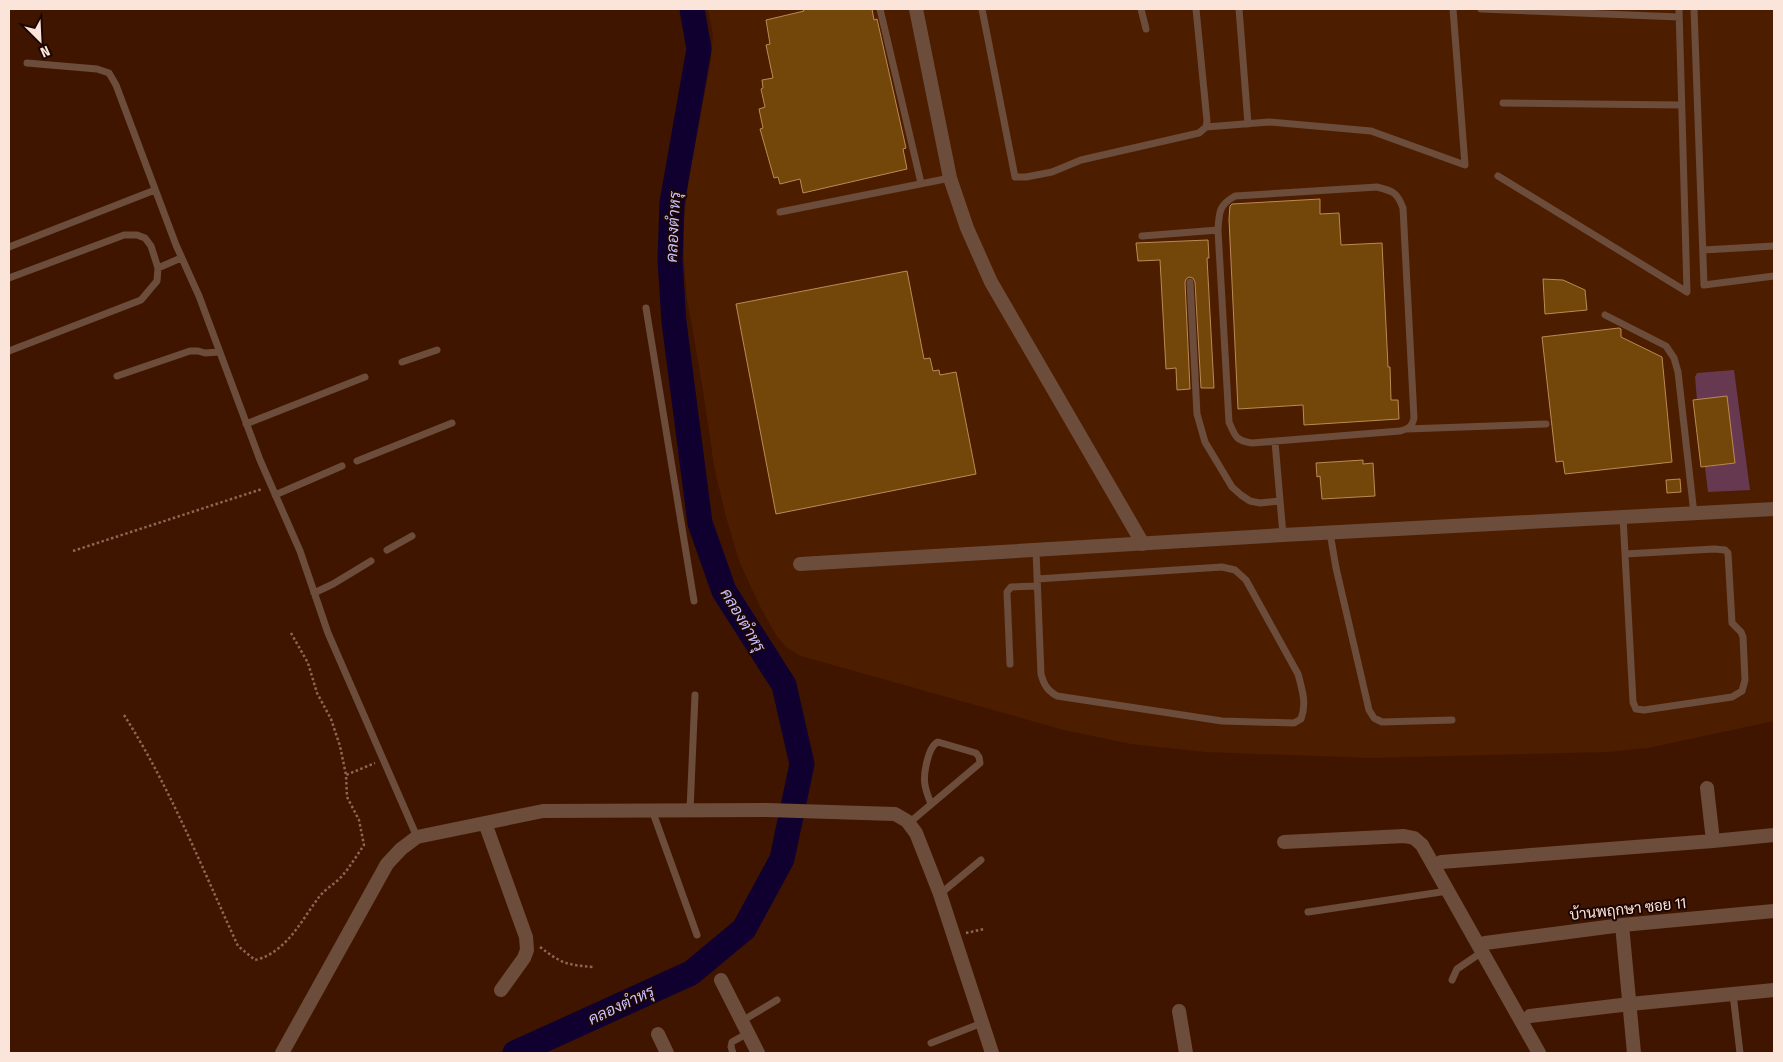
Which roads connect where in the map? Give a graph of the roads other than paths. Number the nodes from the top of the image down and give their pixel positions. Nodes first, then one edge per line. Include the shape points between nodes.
1 (880, 9) edge
2 (916, 9) edge
3 (982, 9) edge
4 (1142, 9) edge
5 (1196, 9) edge
6 (1239, 9) edge
7 (1453, 9) edge
8 (1481, 9) edge
9 (1678, 9) edge
10 (1694, 9) edge
11 (1679, 17) junction
12 (1146, 29) dead end
13 (27, 62) dead end
14 (1503, 102) dead end
15 (1681, 105) junction
16 (1248, 124) junction
17 (1206, 128) junction
18 (1498, 176) dead end
19 (950, 178) junction
20 (921, 183) junction
21 (155, 190) junction
22 (780, 212) dead end
23 (1218, 230) junction
24 (1142, 236) dead end
25 (1774, 246) edge
26 (9, 247) edge
27 (1703, 250) junction
28 (181, 258) junction
29 (158, 268) junction
30 (1774, 276) edge
31 (9, 278) edge
32 (1190, 282) dead end
33 (646, 308) dead end
34 (1605, 315) dead end
35 (437, 350) dead end
36 (9, 351) edge
37 (219, 352) junction
38 (402, 362) dead end
39 (117, 376) dead end
40 (365, 377) dead end
41 (452, 422) dead end
42 (246, 424) junction
43 (1546, 424) dead end
44 (1407, 429) junction
45 (1275, 442) junction
46 (358, 461) dead end
47 (342, 466) dead end
48 (275, 495) junction
49 (1279, 501) junction
50 (1774, 509) edge
51 (1694, 514) junction
52 (1623, 517) junction
53 (1330, 533) junction
54 (1283, 535) junction
55 (412, 536) dead end
56 (1143, 544) junction
57 (387, 550) dead end
58 (1036, 551) junction
59 (1625, 554) junction
60 (371, 561) dead end
61 (800, 564) dead end
62 (1037, 583) junction
63 (314, 593) junction
64 (694, 601) dead end
65 (1010, 664) dead end
66 (695, 694) dead end
67 (1452, 720) dead end
68 (1707, 788) dead end
69 (931, 804) junction
70 (652, 810) junction
71 (690, 810) junction
72 (485, 823) junction
73 (909, 823) junction
74 (1774, 835) edge
75 (417, 837) junction
76 (1713, 841) junction
77 (1284, 842) dead end
78 (981, 860) dead end
79 (1441, 862) dead end
80 (1448, 891) junction
81 (940, 894) junction
82 (1774, 911) edge
83 (1308, 912) dead end
84 (1622, 924) junction
85 (697, 935) dead end
86 (1483, 948) junction
87 (721, 980) dead end
88 (1452, 980) dead end
89 (501, 990) dead end
90 (1774, 990) edge
91 (1733, 994) junction
92 (777, 1000) dead end
93 (1630, 1004) junction
94 (1179, 1011) dead end
95 (1530, 1016) dead end
96 (982, 1023) junction
97 (745, 1027) junction
98 (658, 1034) dead end
99 (932, 1043) dead end
100 (282, 1053) edge
101 (667, 1053) edge
102 (733, 1053) edge
103 (758, 1053) edge
104 (992, 1053) edge
105 (1186, 1053) edge
106 (1539, 1053) edge
107 (1634, 1053) edge
108 (1740, 1053) edge

1 - 20 lane
2 - 19 street
3 - 17 lane via 1015,177 1052,172 1081,160
4 - 12 lane
5 - 17 lane
6 - 16 lane
7 - 16 lane via 1465,165 1371,131 1269,122
8 - 11 lane
9 - 11 lane
10 - 27 lane
11 - 15 lane
13 - 21 lane via 109,73
14 - 15 lane
15 - 18 lane via 1687,292
16 - 17 lane
19 - 20 lane
19 - 56 street via 967,228 991,282
20 - 22 lane
21 - 26 lane
21 - 28 lane
23 - 24 lane
23 - 44 lane via 1220,210 1235,196 1377,187 1398,196 1404,220 1414,418
23 - 45 lane via 1229,422 1241,442
25 - 27 lane
27 - 30 lane via 1704,285
28 - 29 lane
28 - 37 lane
29 - 31 lane via 145,238 124,235
29 - 36 lane via 157,281 141,300
32 - 49 lane via 1197,414 1205,442 1241,496 1260,504
33 - 64 lane
34 - 51 lane via 1666,346 1674,358
35 - 38 lane
37 - 39 lane via 190,351
37 - 42 lane
40 - 42 lane
41 - 46 lane
42 - 48 lane
43 - 44 lane
44 - 45 lane
45 - 49 lane
47 - 48 lane
48 - 63 lane via 300,551
49 - 54 lane
50 - 51 street
51 - 52 street
52 - 53 street
52 - 59 lane
53 - 54 street
53 - 67 lane via 1369,710 1374,718 1382,722
54 - 56 street
55 - 57 lane
56 - 58 street
58 - 61 street
58 - 62 lane
59 - 59 lane via 1636,709 1732,697 1742,691 1745,680 1743,637 1732,623 1728,553 1714,549
60 - 63 lane
62 - 62 lane via 1222,567 1235,570 1246,580 1298,674 1303,690 1301,719 1294,723 1222,721 1057,696 1049,691 1042,674
62 - 65 lane via 1011,587 1007,592
63 - 75 lane via 328,633
66 - 71 lane
68 - 76 street
69 - 69 lane via 924,784 934,744 938,742 976,753 980,763
69 - 73 lane
70 - 71 street
70 - 72 street via 543,811
70 - 85 lane
71 - 73 street via 895,814
72 - 75 street
72 - 89 street via 526,937 524,958
73 - 81 street
74 - 76 street
75 - 100 street via 401,848 387,864
76 - 79 street
77 - 80 street via 1414,838 1422,845
78 - 81 lane
80 - 83 lane
80 - 86 street
81 - 96 street
82 - 84 street, บ้านพฤกษา ซอย 11
84 - 86 street, บ้านพฤกษา ซอย 11
84 - 93 street
86 - 88 lane via 1456,969
86 - 106 street
87 - 97 street
90 - 91 street
91 - 93 street
91 - 108 lane
92 - 97 lane
93 - 95 street
93 - 107 street
94 - 105 street
96 - 99 lane
96 - 104 street
97 - 102 lane via 732,1042
97 - 103 street
98 - 101 street

